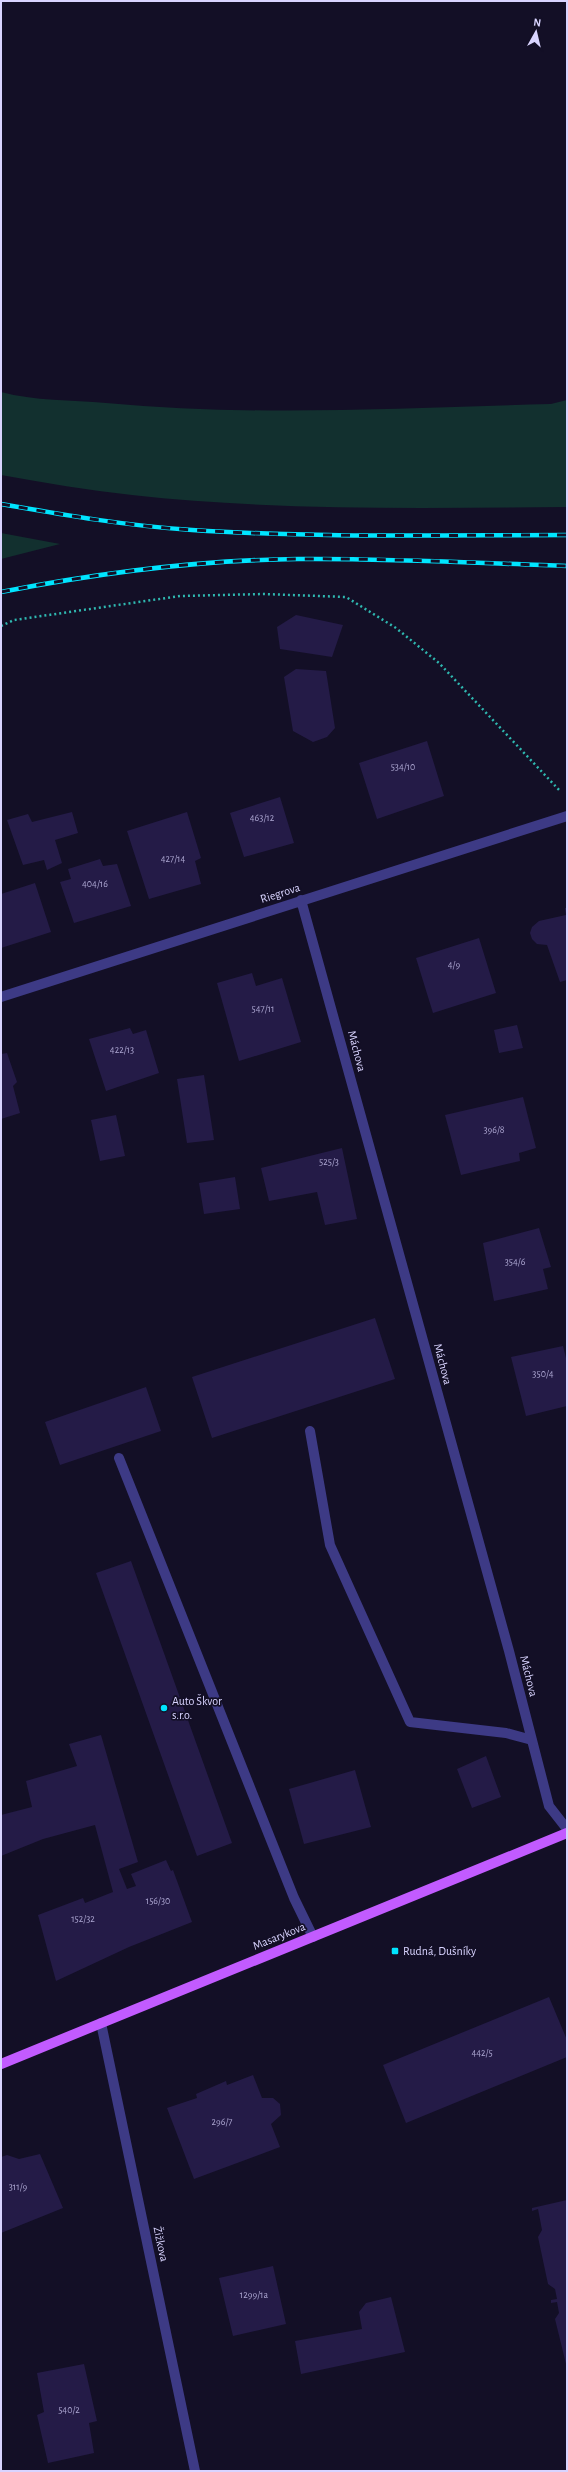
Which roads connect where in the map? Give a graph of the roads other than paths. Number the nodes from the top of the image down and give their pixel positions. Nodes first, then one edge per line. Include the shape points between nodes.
1 (567, 816) edge
2 (301, 900) junction
3 (1, 996) edge
4 (310, 1431) dead end
5 (119, 1458) dead end
6 (532, 1740) junction
7 (567, 1829) edge
8 (567, 1833) edge
9 (313, 1937) junction
10 (101, 2023) junction
11 (1, 2064) edge
12 (195, 2471) edge

1 - 2 street, Riegrova
2 - 3 street, Riegrova
2 - 6 street, Máchova
4 - 6 street via 330,1545 410,1722 506,1733
5 - 9 street via 294,1898
6 - 7 street, Máchova via 549,1806
8 - 9 main road, Masarykova
9 - 10 main road, Masarykova
10 - 11 main road, Masarykova
10 - 12 street, Žižkova

